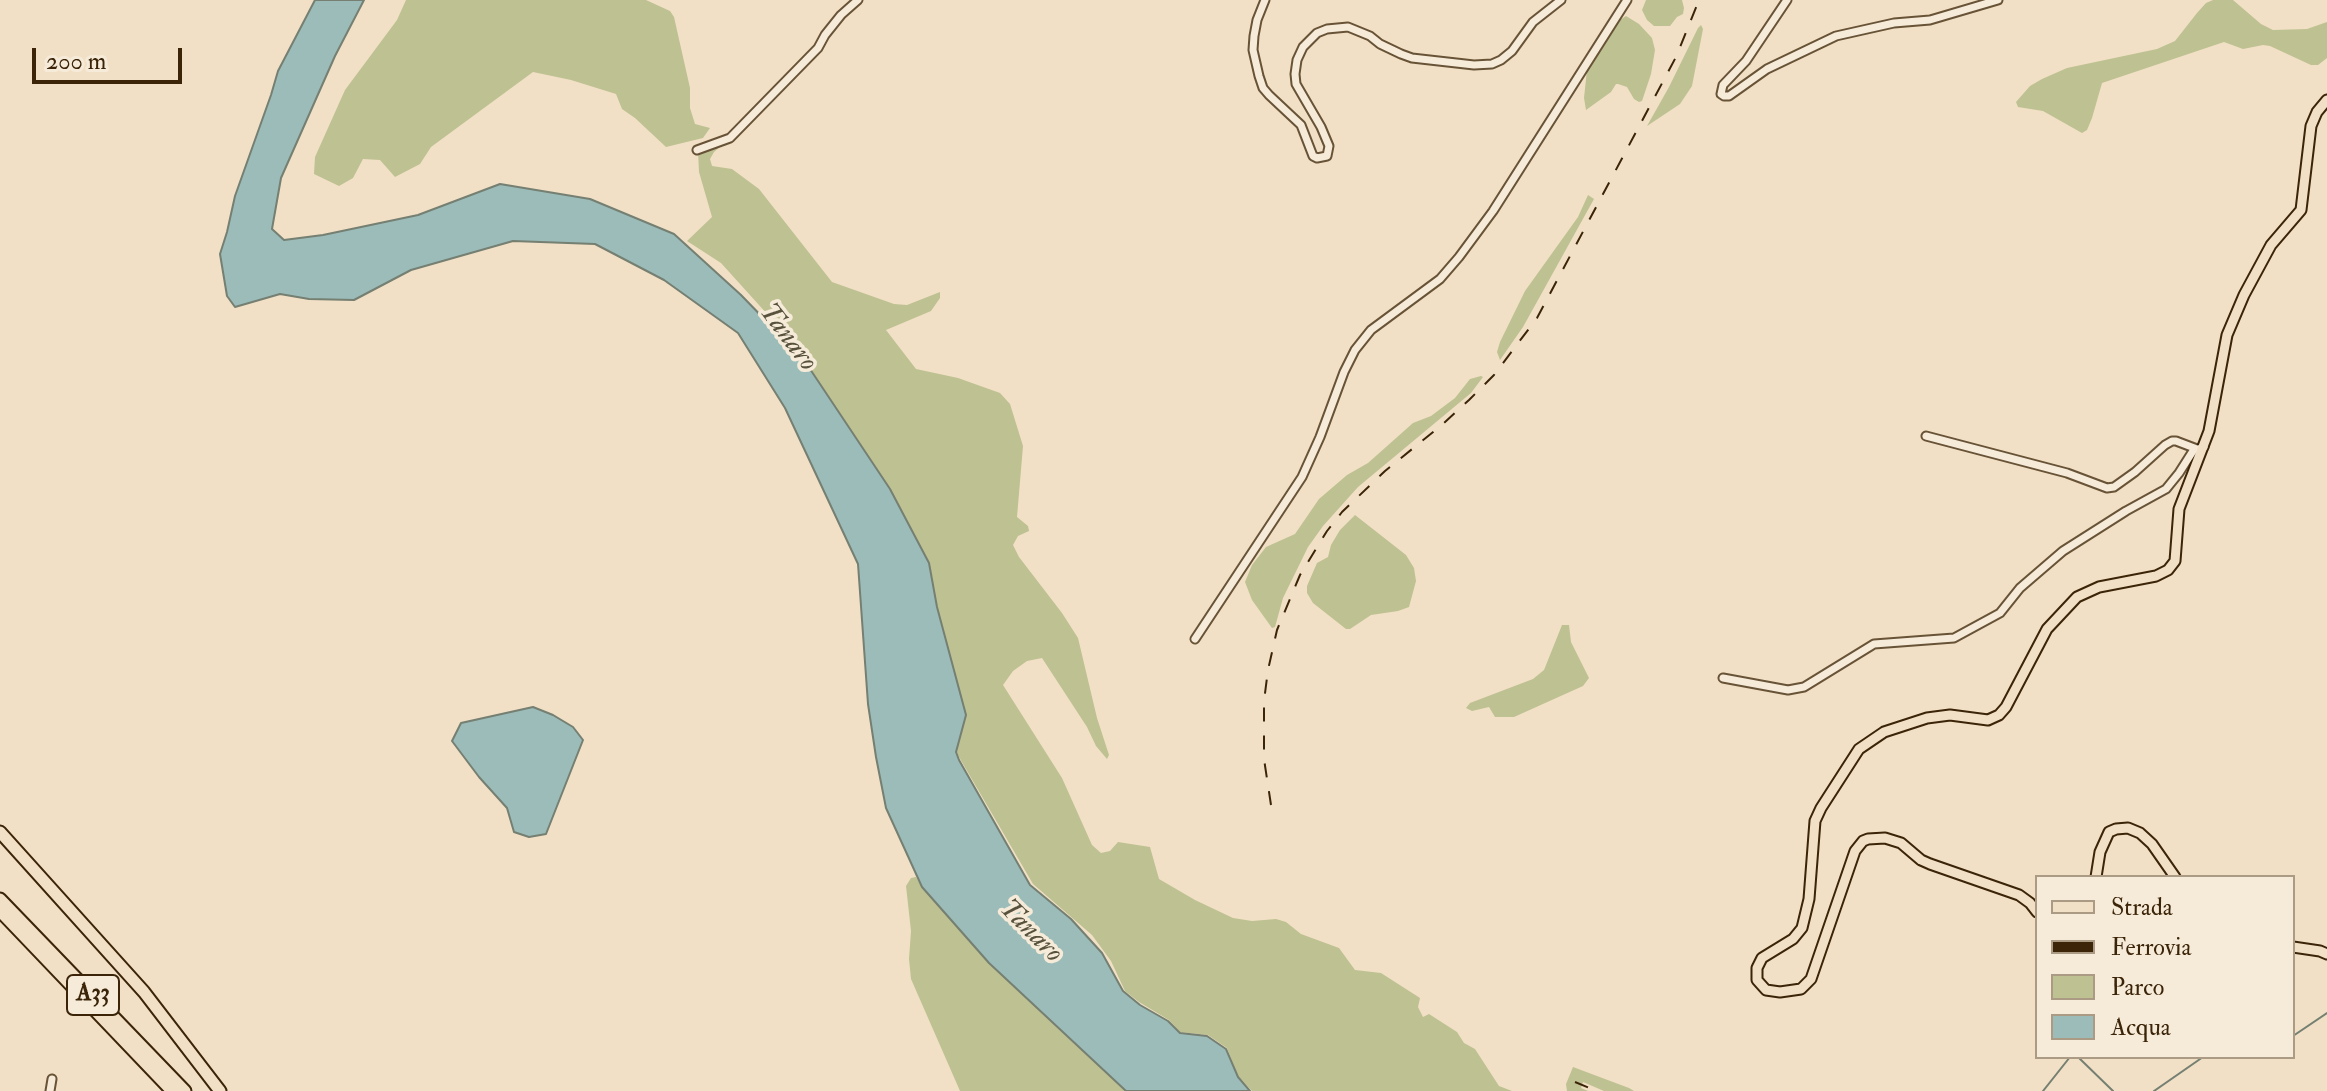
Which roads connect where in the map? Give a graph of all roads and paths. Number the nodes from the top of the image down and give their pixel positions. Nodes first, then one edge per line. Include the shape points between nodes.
1 (858, 0) edge
2 (1265, 0) edge
3 (1561, 0) edge
4 (1627, 0) edge
5 (1787, 0) edge
6 (1998, 0) edge
7 (2327, 100) edge
8 (697, 150) dead end
9 (1926, 436) dead end
10 (2200, 448) junction
11 (1195, 639) dead end
12 (1723, 678) dead end
13 (0, 832) edge
14 (2096, 875) edge
15 (2174, 875) edge
16 (0, 899) edge
17 (2035, 909) edge
18 (0, 911) edge
19 (2295, 947) edge
20 (2327, 954) edge
21 (52, 1079) dead end
22 (50, 1091) edge
23 (172, 1091) edge
24 (185, 1091) edge
25 (220, 1091) edge

1 - 8 street via 730,138
2 - 3 street via 1253,50 1263,88 1301,125 1317,158 1327,156 1329,146 1295,74 1303,47 1317,33 1348,27 1412,58 1492,64 1512,51 1533,22
4 - 11 street via 1459,257 1440,279 1371,330 1355,350 1302,477
5 - 6 street via 1723,85 1724,96 1836,36 1930,20
7 - 10 main road via 2311,126 2301,210 2271,245 2227,335
9 - 10 street via 2107,488 2172,441
10 - 12 street via 2166,489 2063,551 2000,613 1954,638 1874,644 1804,687 1788,690
10 - 17 main road via 2179,509 2175,561 2168,570 2077,597 2047,629 1999,715 1988,720 1927,718 1884,732 1859,749 1815,821 1802,928 1762,958 1757,980 1766,990 1780,992 1801,989 1811,979 1855,851 1868,839 1901,843 1925,862 2019,895
13 - 25 highway via 144,992
14 - 15 main road via 2109,832 2128,828 2152,844
16 - 24 highway, A33
18 - 23 highway, A33
19 - 20 main road
21 - 22 street

